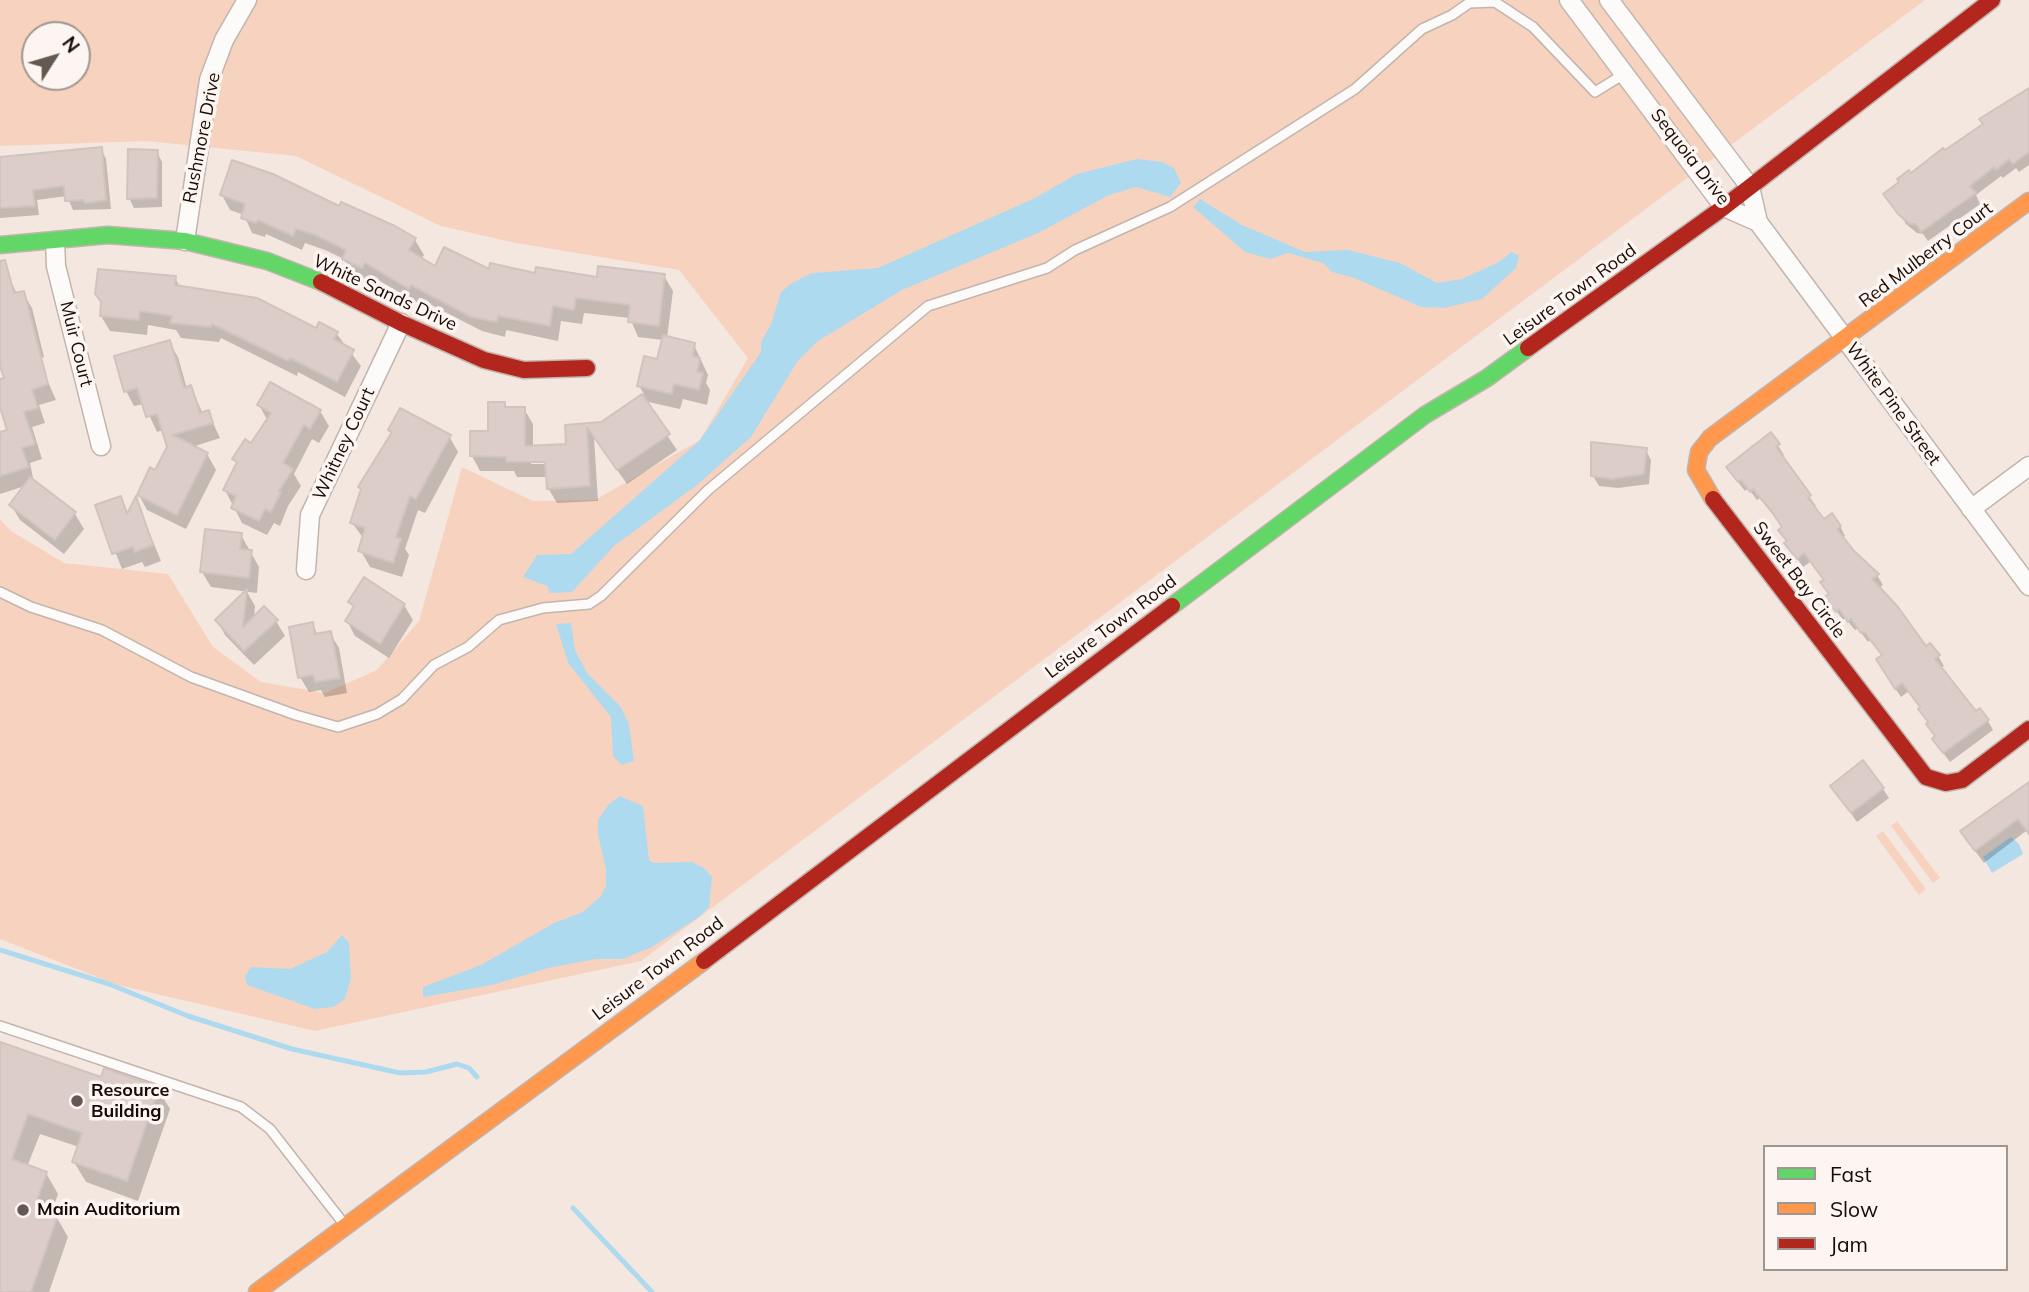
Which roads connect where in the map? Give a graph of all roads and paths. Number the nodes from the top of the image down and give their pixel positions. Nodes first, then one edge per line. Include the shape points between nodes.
1 (247, 0) edge
2 (1569, 0) edge
3 (1609, 0) edge
4 (1992, 0) edge
5 (1468, 1) edge
6 (1624, 74) junction
7 (1750, 187) junction
8 (2029, 201) edge
9 (1724, 207) junction
10 (1758, 222) junction
11 (55, 241) junction
12 (185, 241) junction
13 (0, 245) edge
14 (401, 323) junction
15 (1846, 339) junction
16 (587, 368) dead end
17 (101, 446) dead end
18 (2029, 466) edge
19 (1970, 509) junction
20 (306, 570) dead end
21 (2029, 586) edge
22 (0, 592) edge
23 (2029, 729) edge
24 (0, 1026) edge
25 (345, 1225) junction
26 (257, 1292) edge

1 - 12 street, Rushmore Drive via 224,40 209,80
2 - 6 street, Sequoia Drive
3 - 7 street, Sequoia Drive
4 - 7 main road, Leisure Town Road
5 - 6 lane via 1495,2 1533,27 1595,92
5 - 22 lane via 1452,16 1422,29 1355,89 1170,207 1075,250 1047,268 928,306 708,490 601,596 589,604 543,608 499,620 468,647 434,665 402,699 377,714 338,727 296,715 191,677 102,630
6 - 9 street, Sequoia Drive
7 - 9 main road, Leisure Town Road
7 - 10 street, Sequoia Drive
8 - 15 main road, Red Mulberry Court
9 - 10 street, Sequoia Drive
9 - 25 main road, Leisure Town Road via 1487,378 1425,415 506,1110
10 - 15 street, White Pine Street
11 - 12 main road, White Sands Drive via 108,235
11 - 13 main road, White Sands Drive
11 - 17 street, Muir Court via 57,266
12 - 14 main road, White Sands Drive via 267,261 333,286
14 - 16 main road, White Sands Drive via 484,360 524,370
14 - 20 street, Whitney Court via 310,515
15 - 19 street, White Pine Street
15 - 23 main road, Sweet Bay Circle via 1703,444 1697,460 1699,478 1926,778 1946,783 1962,780
18 - 19 street
19 - 21 street, White Pine Street
24 - 25 lane via 242,1107 270,1129
25 - 26 main road, Leisure Town Road

